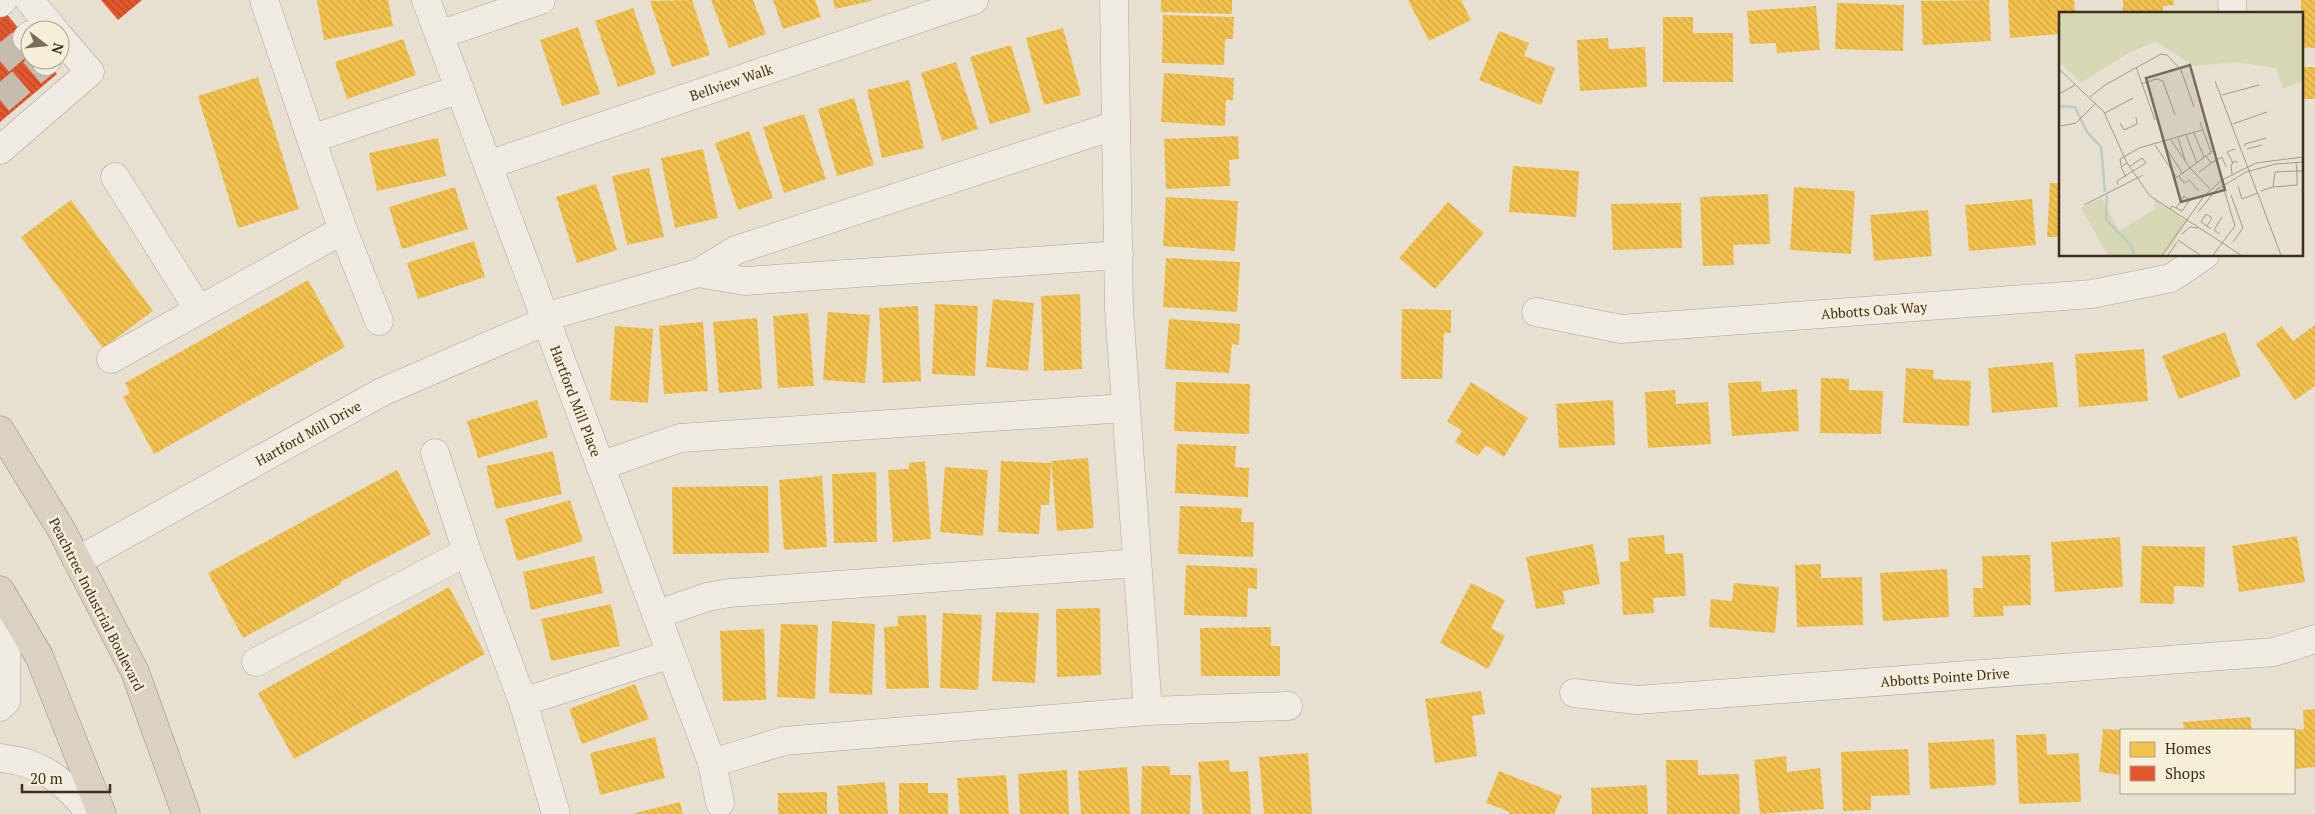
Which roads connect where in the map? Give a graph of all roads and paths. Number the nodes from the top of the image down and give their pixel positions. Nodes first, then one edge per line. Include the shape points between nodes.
1 (3, 0) edge
2 (29, 0) edge
3 (264, 0) edge
4 (426, 0) edge
5 (541, 0) edge
6 (974, 0) edge
7 (1114, 0) edge
8 (0, 3) edge
9 (38, 20) edge
10 (439, 34) junction
11 (70, 57) edge
12 (460, 90) junction
13 (1116, 126) junction
14 (311, 139) junction
15 (0, 150) edge
16 (488, 165) junction
17 (114, 177) dead end
18 (343, 230) junction
19 (1119, 255) junction
20 (2204, 256) edge
21 (698, 273) junction
22 (199, 310) junction
23 (1536, 312) dead end
24 (546, 319) junction
25 (379, 321) dead end
26 (111, 359) dead end
27 (1126, 408) junction
28 (0, 430) edge
29 (435, 453) dead end
30 (600, 466) junction
31 (467, 552) junction
32 (77, 561) junction
33 (1137, 563) junction
34 (4, 596) edge
35 (656, 615) junction
36 (2315, 639) edge
37 (671, 654) junction
38 (256, 662) dead end
39 (1574, 693) dead end
40 (523, 702) junction
41 (1288, 706) dead end
42 (0, 708) edge
43 (1148, 710) junction
44 (0, 758) edge
45 (712, 763) junction
46 (720, 803) dead end
47 (92, 814) edge
48 (102, 814) edge
49 (186, 814) edge
50 (556, 814) edge

1 - 8 street
2 - 9 street
3 - 14 street
4 - 10 street, Hartford Mill Place
5 - 10 street
6 - 16 street, Bellview Walk
7 - 13 street
10 - 12 street, Hartford Mill Place
11 - 15 street via 90,72
12 - 14 street
12 - 16 street, Hartford Mill Place
13 - 19 street
13 - 21 street via 736,250
14 - 18 street
16 - 24 street, Hartford Mill Place
17 - 22 street
18 - 22 street
18 - 25 street
19 - 21 street via 744,281
19 - 27 street
20 - 23 street, Abbotts Oak Way via 2171,278 2092,294 1621,329
21 - 24 street, Hartford Mill Drive
22 - 26 street
24 - 30 street, Hartford Mill Place
24 - 32 street, Hartford Mill Drive via 382,392
27 - 30 street via 680,438
27 - 33 street
28 - 32 highway, Peachtree Industrial Boulevard
29 - 31 street
30 - 35 street, Hartford Mill Place
31 - 38 street
31 - 40 street
32 - 49 highway, Peachtree Industrial Boulevard via 135,672
33 - 35 street via 730,593
33 - 43 street
34 - 42 street via 6,701
34 - 48 highway via 39,656
35 - 37 street, Hartford Mill Place
36 - 39 street, Abbotts Pointe Drive via 2274,652 1637,700
37 - 40 street
37 - 45 street, Hartford Mill Place
40 - 50 street
41 - 43 street
43 - 45 street via 784,741
44 - 47 street via 23,760 62,781
45 - 46 street, Hartford Mill Place

